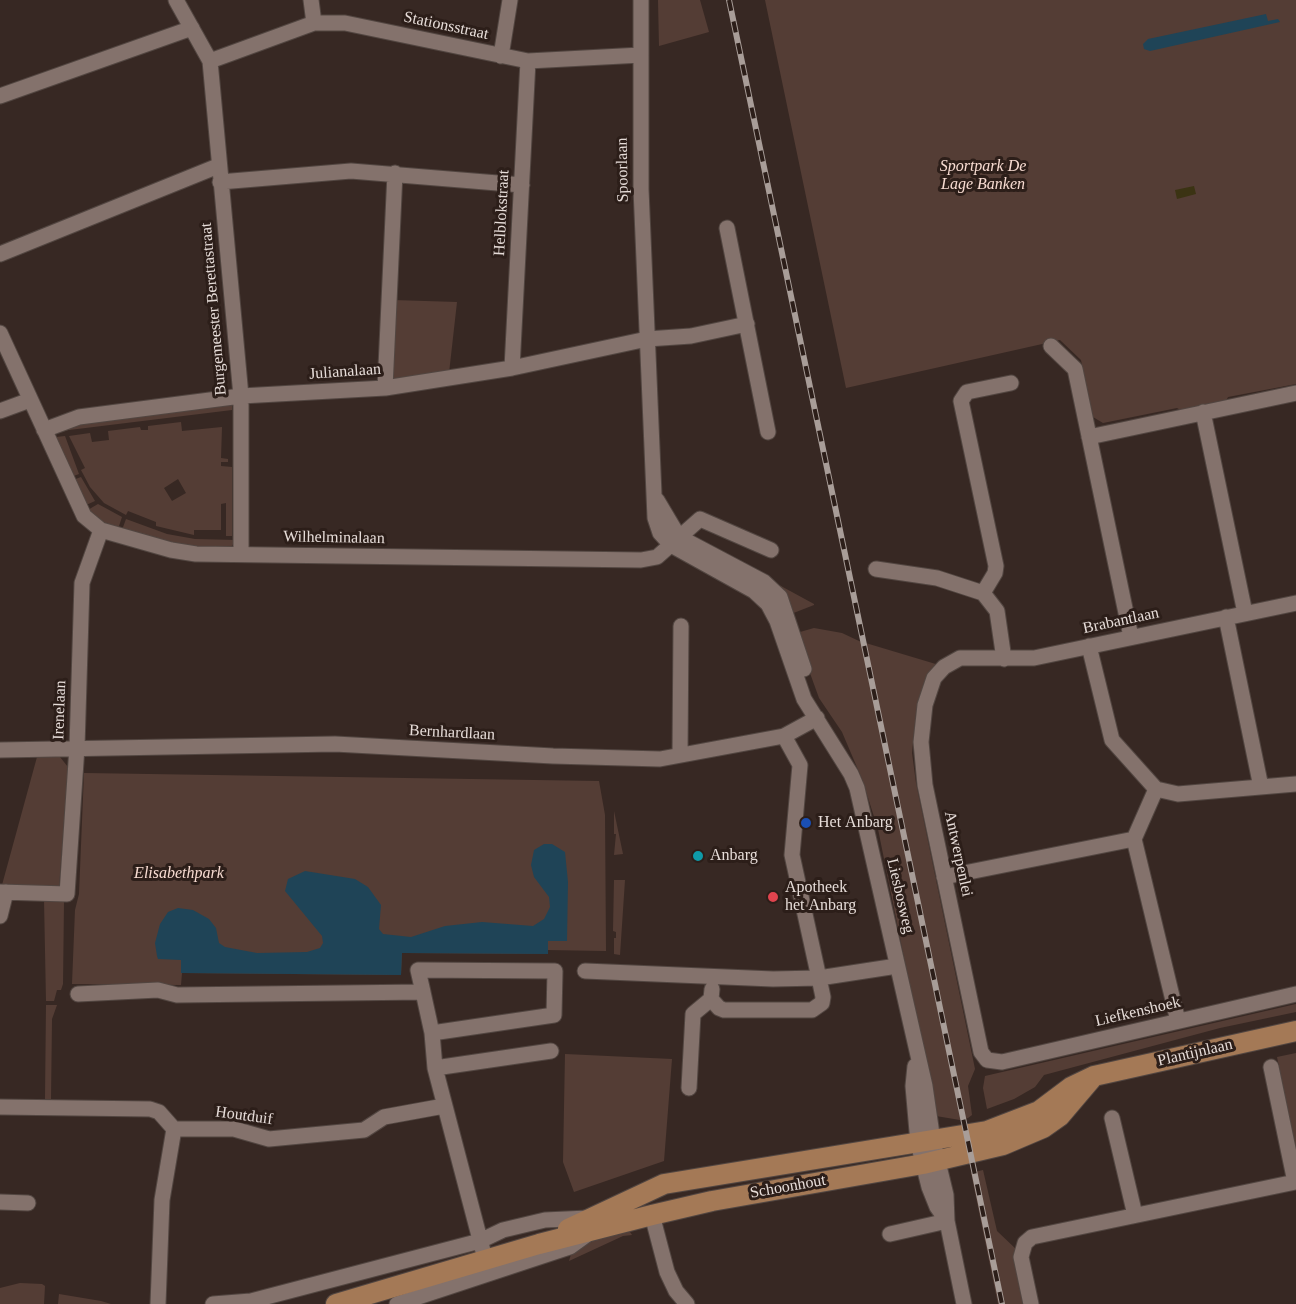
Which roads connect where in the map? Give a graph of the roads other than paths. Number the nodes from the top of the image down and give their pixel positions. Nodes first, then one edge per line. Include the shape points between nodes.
1 (176, 0) edge
2 (311, 0) edge
3 (510, 0) edge
4 (641, 0) edge
5 (314, 22) junction
6 (192, 28) junction
7 (640, 55) junction
8 (501, 56) junction
9 (210, 60) junction
10 (528, 61) junction
11 (0, 96) edge
12 (395, 173) junction
13 (219, 174) junction
14 (522, 184) junction
15 (728, 228) dead end
16 (0, 254) edge
17 (747, 324) junction
18 (0, 333) edge
19 (647, 339) junction
20 (1050, 346) dead end
21 (512, 368) junction
22 (1011, 382) dead end
23 (385, 388) junction
24 (1296, 393) edge
25 (241, 396) junction
26 (30, 400) junction
27 (0, 411) edge
28 (1203, 412) junction
29 (44, 430) junction
30 (768, 432) dead end
31 (1089, 437) junction
32 (101, 530) junction
33 (675, 541) junction
34 (771, 550) dead end
35 (241, 554) junction
36 (876, 569) dead end
37 (983, 593) junction
38 (1296, 603) edge
39 (1245, 613) junction
40 (1226, 617) junction
41 (681, 626) dead end
42 (1131, 637) junction
43 (1089, 646) junction
44 (1004, 659) junction
45 (953, 661) joint
46 (817, 718) junction
47 (784, 736) junction
48 (77, 747) junction
49 (0, 750) edge
50 (680, 755) junction
51 (1296, 784) edge
52 (1262, 787) junction
53 (1156, 789) junction
54 (1134, 839) junction
55 (944, 877) junction
56 (3, 892) edge
57 (0, 916) edge
58 (897, 966) junction
59 (585, 971) dead end
60 (712, 977) junction
61 (819, 978) junction
62 (423, 992) junction
63 (78, 994) dead end
64 (1296, 994) edge
65 (711, 999) junction
66 (1178, 1020) junction
67 (1296, 1031) edge
68 (432, 1033) junction
69 (551, 1051) dead end
70 (987, 1060) joint
71 (1271, 1067) dead end
72 (435, 1068) junction
73 (689, 1088) dead end
74 (444, 1106) junction
75 (0, 1107) edge
76 (1112, 1118) dead end
77 (174, 1129) junction
78 (985, 1141) joint
79 (928, 1152) junction
80 (1296, 1183) edge
81 (646, 1190) junction
82 (0, 1202) edge
83 (28, 1203) dead end
84 (652, 1215) junction
85 (1135, 1215) junction
86 (947, 1221) junction
87 (590, 1225) junction
88 (890, 1234) dead end
89 (480, 1241) junction
90 (486, 1262) junction
91 (158, 1304) edge
92 (213, 1304) edge
93 (336, 1304) edge
94 (397, 1304) edge
95 (687, 1304) edge
96 (964, 1304) edge
97 (1031, 1304) edge

1 - 6 street
2 - 5 street
3 - 8 street, Stationsstraat
4 - 7 street, Spoorlaan
5 - 8 street, Stationsstraat via 345,23
5 - 9 street, Stationsstraat
6 - 9 street
6 - 11 street
7 - 10 street, Stationsstraat
7 - 19 street, Spoorlaan
8 - 10 street, Stationsstraat
9 - 13 street, Burgemeester Berettastraat
10 - 14 street, Helblokstraat
12 - 13 street
12 - 14 street
12 - 23 street
13 - 16 street
13 - 25 street, Burgemeester Berettastraat
14 - 21 street, Helblokstraat
15 - 17 street
17 - 19 street via 690,336
17 - 30 street
18 - 26 street
19 - 21 street, Julianalaan
19 - 33 street, Spoorlaan via 652,491
20 - 31 street via 1075,369
21 - 23 street, Julianalaan
22 - 37 street via 968,392 961,401 996,566
23 - 25 street, Julianalaan
24 - 28 street
25 - 29 street, Julianalaan via 79,417
25 - 35 street, Burgemeester Berettastraat
26 - 27 street
26 - 29 street
28 - 31 street
28 - 39 street
29 - 32 street via 84,516
31 - 42 street
32 - 35 street, Wilhelminalaan via 171,550
32 - 48 street, Irenelaan via 82,583
33 - 34 street, Wilhelminalaan via 700,519
33 - 35 street, Wilhelminalaan via 657,557 641,560
33 - 46 street, Liesbosweg via 764,582 780,597
36 - 37 street via 937,578
37 - 44 street via 999,616
38 - 39 street, Brabantlaan
39 - 40 street, Brabantlaan
40 - 42 street, Brabantlaan
40 - 52 street
41 - 50 street
42 - 43 street, Brabantlaan
43 - 44 street, Brabantlaan via 1034,658
43 - 53 street via 1112,740
44 - 45 street, Brabantlaan via 968,656
45 - 55 street, Antwerpenlei via 939,672 930,687 921,742 924,785
46 - 47 street, Bernhardlaan
46 - 58 street, Liesbosweg via 857,788
47 - 50 street, Bernhardlaan
47 - 61 street via 800,765 792,855
48 - 49 street, Bernhardlaan
48 - 50 street, Bernhardlaan via 335,744 553,756 660,759
48 - 56 street, Irenelaan via 67,894
51 - 52 street
52 - 53 street via 1178,794
53 - 54 street
54 - 55 street
54 - 66 street
55 - 70 street, Antwerpenlei via 981,1052
56 - 57 street
58 - 61 street
58 - 79 street, Liesbosweg via 925,1086
59 - 60 street
60 - 61 street
60 - 65 street
61 - 65 street via 822,1003 812,1010 724,1010
62 - 63 street via 177,995 158,990
62 - 68 street
62 - 68 street via 418,970 555,971 555,1015
64 - 66 street, Liefkenshoek
65 - 73 street via 693,1014
66 - 70 street, Liefkenshoek via 1002,1062
67 - 78 main road, Plantijnlaan via 1094,1076
68 - 72 street
69 - 72 street
71 - 80 street
72 - 74 street
74 - 77 street, Houtduif via 384,1118 364,1130 269,1139 234,1129
74 - 89 street
75 - 77 street via 150,1109 159,1112
76 - 85 street
77 - 91 street via 162,1200
78 - 79 main road, Schoonhout
79 - 81 main road, Schoonhout via 678,1180
79 - 84 main road, Schoonhout
79 - 86 street, Liesbosweg via 946,1195
80 - 85 street
81 - 84 main road
81 - 87 main road, Schoonhout
82 - 83 street
84 - 87 main road, Schoonhout
84 - 95 street via 668,1272
85 - 97 street via 1040,1234 1025,1243 1021,1257
86 - 88 street
86 - 96 street, Liesbosweg
87 - 89 street, Schoonhout via 545,1220 503,1230
87 - 90 main road, Schoonhout
87 - 94 street, Schoonhout via 570,1247
89 - 90 street
89 - 92 street, Schoonhout via 251,1301
90 - 93 main road, Schoonhout

